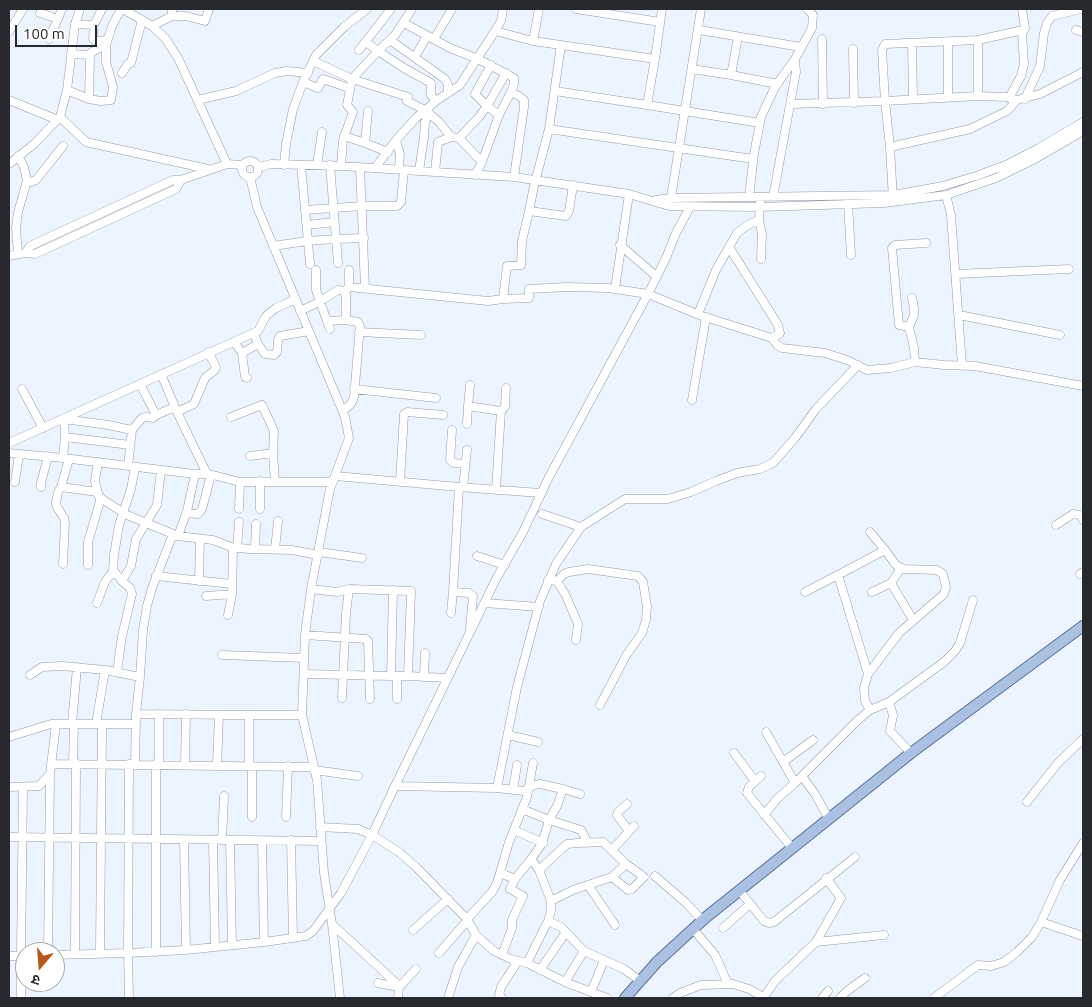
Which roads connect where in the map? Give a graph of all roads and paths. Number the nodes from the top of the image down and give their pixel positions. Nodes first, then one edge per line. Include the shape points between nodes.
1 (23, 9) edge
2 (62, 9) edge
3 (80, 9) edge
4 (102, 9) edge
5 (122, 9) edge
6 (209, 9) edge
7 (366, 9) edge
8 (392, 9) edge
9 (412, 9) edge
10 (452, 9) edge
11 (503, 9) edge
12 (539, 9) edge
13 (576, 9) edge
14 (662, 9) edge
15 (701, 9) edge
16 (807, 9) edge
17 (1022, 9) edge
18 (1080, 9) edge
19 (172, 12) edge
20 (186, 12) edge
21 (40, 13) dead end
22 (58, 18) junction
23 (142, 20) junction
24 (660, 22) junction
25 (404, 23) junction
26 (75, 24) junction
27 (94, 26) junction
28 (152, 26) junction
29 (699, 30) junction
30 (1023, 30) junction
31 (9, 32) edge
32 (495, 32) junction
33 (738, 37) junction
34 (431, 38) junction
35 (49, 39) dead end
36 (822, 39) dead end
37 (390, 40) junction
38 (978, 40) junction
39 (534, 41) junction
40 (366, 42) junction
41 (948, 42) junction
42 (107, 43) junction
43 (912, 43) junction
44 (561, 45) junction
45 (801, 47) junction
46 (853, 49) dead end
47 (359, 50) dead end
48 (378, 51) junction
49 (71, 54) junction
50 (90, 55) junction
51 (415, 57) junction
52 (478, 59) junction
53 (655, 59) junction
54 (795, 59) junction
55 (313, 61) junction
56 (491, 65) junction
57 (692, 69) junction
58 (1083, 72) edge
59 (122, 73) dead end
60 (308, 73) junction
61 (506, 73) junction
62 (732, 75) junction
63 (352, 79) junction
64 (303, 82) junction
65 (778, 84) junction
66 (349, 88) junction
67 (67, 90) junction
68 (555, 91) junction
69 (511, 92) junction
70 (448, 93) junction
71 (978, 96) junction
72 (948, 97) junction
73 (89, 99) junction
74 (913, 99) junction
75 (1017, 99) junction
76 (9, 100) edge
77 (198, 100) junction
78 (436, 101) junction
79 (885, 101) junction
80 (854, 103) junction
81 (790, 104) junction
82 (823, 104) junction
83 (647, 105) junction
84 (487, 106) junction
85 (368, 110) dead end
86 (685, 111) junction
87 (427, 112) junction
88 (500, 115) junction
89 (59, 118) junction
90 (1083, 122) edge
91 (760, 123) junction
92 (549, 129) junction
93 (1083, 131) edge
94 (322, 132) dead end
95 (344, 136) junction
96 (455, 137) junction
97 (396, 140) junction
98 (365, 143) junction
99 (63, 146) dead end
100 (890, 147) junction
101 (678, 148) junction
102 (388, 152) junction
103 (18, 156) junction
104 (753, 159) junction
105 (482, 162) junction
106 (9, 164) edge
107 (227, 164) junction
108 (284, 164) junction
109 (243, 165) junction
110 (300, 165) junction
111 (317, 165) junction
112 (330, 165) junction
113 (341, 166) junction
114 (259, 167) junction
115 (360, 167) junction
116 (375, 168) junction
117 (208, 169) junction
118 (401, 169) junction
119 (419, 170) junction
120 (435, 172) junction
121 (475, 174) junction
122 (250, 177) junction
123 (514, 177) junction
124 (535, 180) junction
125 (27, 181) junction
126 (574, 185) junction
127 (629, 194) junction
128 (946, 195) junction
129 (749, 197) junction
130 (761, 197) junction
131 (773, 197) junction
132 (671, 198) junction
133 (893, 199) junction
134 (651, 201) junction
135 (848, 203) junction
136 (362, 206) junction
137 (690, 207) junction
138 (759, 207) junction
139 (333, 208) junction
140 (305, 210) junction
141 (529, 211) junction
142 (759, 220) junction
143 (334, 222) junction
144 (307, 225) junction
145 (364, 238) junction
146 (336, 240) junction
147 (307, 241) junction
148 (926, 243) dead end
149 (620, 245) junction
150 (274, 246) junction
151 (730, 247) junction
152 (22, 254) junction
153 (851, 255) dead end
154 (9, 256) edge
155 (761, 259) dead end
156 (338, 263) dead end
157 (1069, 269) dead end
158 (349, 270) dead end
159 (956, 274) junction
160 (656, 276) junction
161 (365, 288) junction
162 (347, 289) junction
163 (614, 289) junction
164 (648, 294) junction
165 (912, 298) dead end
166 (296, 299) junction
167 (503, 299) junction
168 (319, 302) junction
169 (300, 311) junction
170 (698, 314) junction
171 (959, 315) junction
172 (706, 317) junction
173 (346, 320) junction
174 (908, 327) junction
175 (309, 331) junction
176 (359, 332) junction
177 (254, 333) junction
178 (420, 335) dead end
179 (1060, 335) dead end
180 (772, 338) junction
181 (234, 342) junction
182 (258, 344) junction
183 (208, 352) junction
184 (242, 353) junction
185 (916, 362) junction
186 (858, 365) junction
187 (962, 366) junction
188 (162, 374) junction
189 (247, 378) dead end
190 (140, 384) junction
191 (470, 385) dead end
192 (1083, 386) edge
193 (506, 388) dead end
194 (354, 389) junction
195 (22, 390) dead end
196 (436, 398) dead end
197 (692, 400) dead end
198 (468, 406) junction
199 (176, 410) junction
200 (342, 410) junction
201 (500, 411) junction
202 (156, 415) junction
203 (443, 415) dead end
204 (231, 417) dead end
205 (64, 419) junction
206 (467, 424) dead end
207 (43, 428) junction
208 (132, 430) junction
209 (452, 430) dead end
210 (64, 437) junction
211 (9, 443) edge
212 (130, 445) junction
213 (467, 450) dead end
214 (9, 453) edge
215 (273, 453) junction
216 (19, 454) junction
217 (48, 456) junction
218 (250, 456) dead end
219 (66, 458) junction
220 (98, 462) junction
221 (465, 464) junction
222 (132, 466) junction
223 (161, 470) junction
224 (195, 474) junction
225 (209, 474) junction
226 (334, 479) junction
227 (260, 481) junction
228 (15, 482) dead end
229 (240, 482) junction
230 (275, 482) junction
231 (400, 482) junction
232 (41, 487) dead end
233 (61, 487) junction
234 (461, 487) junction
235 (496, 490) junction
236 (540, 493) junction
237 (99, 495) junction
238 (239, 509) dead end
239 (260, 509) dead end
240 (122, 512) junction
241 (186, 513) junction
242 (542, 514) dead end
243 (1083, 520) edge
244 (278, 521) dead end
245 (239, 522) dead end
246 (146, 523) junction
247 (256, 524) dead end
248 (1056, 525) dead end
249 (581, 527) junction
250 (870, 532) dead end
251 (176, 535) junction
252 (200, 539) junction
253 (235, 548) junction
254 (255, 549) junction
255 (275, 549) junction
256 (885, 550) junction
257 (319, 553) junction
258 (477, 556) dead end
259 (362, 558) dead end
260 (63, 564) dead end
261 (88, 565) dead end
262 (505, 565) junction
263 (901, 568) junction
264 (115, 574) junction
265 (156, 576) junction
266 (838, 576) junction
267 (199, 580) junction
268 (553, 580) junction
269 (122, 581) junction
270 (891, 583) junction
271 (232, 584) junction
272 (311, 589) junction
273 (349, 589) junction
274 (393, 590) junction
275 (453, 592) junction
276 (804, 592) dead end
277 (872, 592) dead end
278 (232, 594) junction
279 (206, 596) dead end
280 (973, 600) dead end
281 (97, 603) dead end
282 (485, 603) junction
283 (539, 607) junction
284 (451, 612) dead end
285 (228, 615) dead end
286 (913, 620) junction
287 (1083, 626) edge
288 (470, 631) junction
289 (306, 636) junction
290 (345, 638) junction
291 (576, 640) dead end
292 (425, 653) dead end
293 (222, 655) dead end
294 (304, 658) junction
295 (77, 667) junction
296 (105, 670) junction
297 (117, 672) junction
298 (304, 674) junction
299 (868, 674) junction
300 (30, 675) dead end
301 (344, 675) junction
302 (369, 676) junction
303 (394, 676) junction
304 (408, 676) junction
305 (424, 676) junction
306 (140, 677) junction
307 (447, 678) junction
308 (342, 698) dead end
309 (370, 699) dead end
310 (397, 699) dead end
311 (889, 702) junction
312 (600, 705) dead end
313 (870, 710) junction
314 (136, 714) junction
315 (159, 714) junction
316 (186, 714) junction
317 (219, 714) junction
318 (249, 714) junction
319 (302, 715) junction
320 (56, 724) junction
321 (73, 724) junction
322 (99, 724) junction
323 (136, 724) junction
324 (766, 732) dead end
325 (508, 735) junction
326 (9, 736) edge
327 (1083, 739) edge
328 (813, 740) dead end
329 (538, 742) dead end
330 (734, 753) dead end
331 (911, 753) junction
332 (783, 762) junction
333 (74, 763) junction
334 (533, 763) dead end
335 (51, 764) junction
336 (103, 764) junction
337 (132, 764) junction
338 (158, 764) junction
339 (184, 765) junction
340 (217, 765) junction
341 (517, 765) dead end
342 (251, 766) junction
343 (288, 766) junction
344 (313, 768) junction
345 (50, 774) junction
346 (358, 776) dead end
347 (802, 776) junction
348 (795, 783) junction
349 (394, 786) junction
350 (9, 787) edge
351 (23, 787) junction
352 (497, 788) junction
353 (513, 790) junction
354 (528, 790) junction
355 (563, 790) junction
356 (580, 794) dead end
357 (224, 796) dead end
358 (1027, 802) dead end
359 (627, 804) dead end
360 (522, 809) junction
361 (764, 815) junction
362 (252, 817) dead end
363 (286, 817) dead end
364 (829, 819) junction
365 (550, 820) junction
366 (320, 827) junction
367 (514, 830) junction
368 (372, 836) junction
369 (9, 837) edge
370 (22, 837) junction
371 (49, 838) junction
372 (76, 838) junction
373 (102, 839) junction
374 (129, 839) junction
375 (156, 840) junction
376 (184, 840) junction
377 (213, 840) junction
378 (226, 840) junction
379 (291, 840) junction
380 (262, 841) junction
381 (321, 841) junction
382 (542, 843) junction
383 (588, 843) junction
384 (1083, 843) edge
385 (792, 848) junction
386 (612, 850) junction
387 (854, 857) dead end
388 (531, 859) junction
389 (626, 864) junction
390 (539, 870) junction
391 (500, 873) junction
392 (612, 876) junction
393 (654, 876) dead end
394 (826, 878) junction
395 (514, 879) junction
396 (588, 885) junction
397 (739, 890) junction
398 (448, 900) junction
399 (551, 901) junction
400 (750, 904) junction
401 (330, 910) junction
402 (467, 920) junction
403 (702, 920) junction
404 (548, 921) junction
405 (1041, 922) junction
406 (332, 924) junction
407 (615, 925) dead end
408 (723, 928) dead end
409 (693, 929) junction
410 (413, 930) dead end
411 (566, 932) junction
412 (476, 935) junction
413 (884, 935) dead end
414 (1083, 936) edge
415 (292, 938) junction
416 (23, 942) edge
417 (48, 942) edge
418 (264, 942) junction
419 (816, 942) junction
420 (232, 945) junction
421 (215, 947) junction
422 (186, 950) junction
423 (584, 951) junction
424 (156, 952) junction
425 (100, 953) junction
426 (128, 953) junction
427 (65, 954) edge
428 (75, 954) junction
429 (439, 954) dead end
430 (502, 955) junction
431 (604, 960) junction
432 (518, 961) junction
433 (527, 963) junction
434 (416, 969) dead end
435 (540, 970) junction
436 (865, 978) dead end
437 (639, 980) junction
438 (565, 982) junction
439 (378, 983) dead end
440 (728, 984) junction
441 (399, 987) junction
442 (828, 991) dead end
443 (847, 991) junction
444 (591, 992) junction
445 (761, 997) edge
446 (130, 998) edge
447 (340, 998) edge
448 (398, 998) edge
449 (448, 998) edge
450 (502, 998) edge
451 (608, 998) edge
452 (625, 998) edge
453 (673, 998) edge
454 (822, 998) edge
455 (840, 998) edge
456 (853, 998) edge
457 (934, 998) edge

1 - 31 street
2 - 22 street
3 - 26 street
4 - 27 street
5 - 23 street
5 - 42 street
6 - 20 street via 205,21
7 - 55 street via 344,27
8 - 40 street
9 - 25 street
10 - 34 street
11 - 32 street
12 - 39 street
13 - 24 street
14 - 24 street
15 - 29 street
16 - 45 street via 813,15 813,22
17 - 30 street
18 - 75 street via 1052,16 1047,23 1040,66
19 - 20 street
19 - 28 street
21 - 22 street
22 - 35 street
23 - 28 street
23 - 59 street via 132,63
24 - 53 street
25 - 34 street
25 - 37 street
26 - 27 street
26 - 49 street
27 - 42 street via 93,39
28 - 77 street via 169,44
29 - 33 street
29 - 57 street
30 - 38 street
30 - 75 street via 1024,64
32 - 39 street
32 - 52 street
33 - 45 street
33 - 62 street
34 - 51 street
34 - 52 street
36 - 82 street
37 - 48 street
37 - 51 street
38 - 41 street
38 - 71 street
39 - 44 street
40 - 47 street
40 - 48 street
41 - 43 street
41 - 72 street
42 - 50 street
42 - 73 street via 106,62 113,86 111,100
43 - 74 street
43 - 79 street via 883,46
44 - 53 street
44 - 68 street
45 - 54 street
46 - 80 street
48 - 63 street
48 - 78 street via 431,83 431,95
49 - 50 street
49 - 67 street
50 - 73 street
51 - 70 street via 445,79
52 - 56 street
52 - 70 street via 460,85
53 - 83 street
54 - 65 street
54 - 81 street
55 - 60 street
55 - 63 street
56 - 61 street
56 - 84 street via 475,94
57 - 62 street
57 - 86 street
58 - 75 street via 1040,94
60 - 64 street
60 - 77 street via 275,73 236,91
61 - 69 street via 514,78
61 - 84 street
62 - 65 street
63 - 66 street
63 - 87 street via 408,97 407,101
64 - 66 street via 318,88 323,80
64 - 108 street via 293,109
65 - 91 street
66 - 95 street via 346,105 353,112
67 - 73 street
67 - 89 street
68 - 83 street
68 - 92 street
69 - 88 street
69 - 123 street via 524,100
70 - 78 street
71 - 72 street
71 - 75 street
72 - 74 street
74 - 79 street
75 - 100 street via 1008,111 970,128
76 - 89 street
77 - 107 street
78 - 87 street
79 - 80 street
79 - 100 street
80 - 82 street
81 - 82 street
81 - 131 street
83 - 86 street
84 - 88 street
84 - 96 street
85 - 98 street
86 - 91 street
86 - 101 street
87 - 96 street
87 - 97 street via 416,118
87 - 119 street
88 - 105 street
89 - 103 street
89 - 117 street via 86,142
90 - 133 street via 1006,165
91 - 104 street
92 - 101 street
92 - 124 street
93 - 128 street via 996,178
94 - 111 street
95 - 98 street
95 - 113 street
96 - 105 street
96 - 120 street via 438,142
97 - 102 street
97 - 118 street
98 - 102 street
99 - 125 street via 36,180
100 - 133 street
101 - 104 street
101 - 132 street
102 - 116 street
103 - 106 street
103 - 125 street
104 - 129 street
105 - 121 street
107 - 109 street
107 - 117 street
108 - 110 street
108 - 114 street
109 - 114 street via 251,160
109 - 122 street via 244,174
110 - 111 street
110 - 140 street
111 - 112 street
112 - 113 street
112 - 139 street
113 - 115 street
114 - 122 street via 256,175
115 - 116 street
115 - 136 street
116 - 118 street
117 - 152 street via 174,180 30,246
118 - 119 street
118 - 136 street via 400,204
119 - 120 street
120 - 121 street
121 - 123 street
122 - 150 street via 257,207
123 - 124 street
124 - 126 street
124 - 141 street
125 - 152 street via 16,228
126 - 127 street
126 - 141 street via 566,216
127 - 134 street
127 - 149 street
128 - 133 street
128 - 159 street
129 - 130 street
129 - 132 street
130 - 131 street
130 - 138 street
131 - 133 street
132 - 134 street
133 - 135 street
134 - 137 street
135 - 138 street
135 - 153 street
136 - 139 street
136 - 145 street
137 - 138 street
137 - 160 street
138 - 142 street
139 - 140 street
139 - 143 street
140 - 144 street
141 - 167 street via 522,241 521,265 507,266
142 - 151 street via 737,233
142 - 155 street
143 - 144 street
143 - 146 street
144 - 147 street
145 - 146 street
145 - 161 street
146 - 147 street
146 - 156 street
147 - 150 street
147 - 168 street
148 - 174 street via 895,245 892,248 899,325
149 - 160 street
149 - 163 street
150 - 166 street
151 - 170 street via 716,270
151 - 180 street via 778,325 780,333
152 - 154 street
157 - 159 street
158 - 162 street
159 - 171 street
160 - 164 street
161 - 162 street
161 - 167 street via 488,301
162 - 168 street via 338,290
162 - 173 street
163 - 164 street
163 - 167 street via 529,289 529,298
164 - 170 street
164 - 236 street
165 - 174 street via 914,315
166 - 169 street
166 - 177 street via 266,316
168 - 169 street
168 - 173 street via 329,325
169 - 175 street
170 - 172 street
171 - 179 street
171 - 187 street
172 - 180 street
172 - 197 street
173 - 176 street via 359,323
174 - 185 street
175 - 182 street via 280,336 274,355 265,354
175 - 200 street
176 - 178 street
176 - 194 street
177 - 181 street
177 - 182 street
180 - 186 street via 782,348 826,353
181 - 183 street
181 - 184 street
182 - 184 street
183 - 188 street
183 - 199 street via 215,370 205,378 194,404
184 - 189 street via 244,377
185 - 186 street via 867,370
185 - 187 street
186 - 249 street via 816,409 773,463 668,499 625,499
187 - 192 street
188 - 190 street
188 - 199 street
190 - 202 street
190 - 205 street
191 - 198 street
193 - 201 street via 505,407
194 - 196 street
194 - 200 street via 352,402
195 - 207 street
198 - 201 street
198 - 206 street
199 - 202 street
199 - 225 street
200 - 226 street via 349,438
201 - 235 street
202 - 208 street via 142,418
203 - 231 street via 404,414
204 - 215 street via 262,405 274,431
205 - 207 street
205 - 208 street
205 - 210 street
207 - 211 street
208 - 212 street
209 - 221 street via 450,460
210 - 212 street
210 - 219 street
212 - 222 street
213 - 221 street
214 - 216 street
215 - 218 street
215 - 230 street
216 - 217 street
216 - 228 street
217 - 219 street
217 - 232 street
219 - 220 street
219 - 233 street
220 - 222 street
220 - 237 street via 95,481
221 - 234 street
222 - 223 street
222 - 240 street via 132,489
223 - 224 street
223 - 246 street via 157,505
224 - 225 street
224 - 241 street
225 - 229 street
225 - 241 street via 202,509 198,514
226 - 230 street
226 - 231 street
226 - 257 street
227 - 229 street
227 - 230 street
227 - 239 street
229 - 238 street
231 - 234 street
233 - 237 street
233 - 260 street via 56,503 65,523
234 - 235 street
234 - 275 street
235 - 236 street
236 - 262 street
237 - 240 street
237 - 261 street via 88,542
240 - 246 street
240 - 264 street via 114,556
241 - 251 street
242 - 249 street
243 - 248 street via 1080,514 1073,514
244 - 255 street
245 - 253 street
246 - 251 street
246 - 269 street via 136,540 131,566
247 - 254 street
249 - 268 street via 556,564
250 - 256 street
251 - 252 street
251 - 265 street
252 - 253 street
252 - 267 street
253 - 254 street
253 - 271 street
254 - 255 street
255 - 257 street
256 - 263 street
256 - 266 street
257 - 259 street
257 - 272 street
258 - 262 street
262 - 282 street
263 - 270 street
263 - 286 street via 937,570 943,574 946,587 942,597
264 - 269 street
264 - 281 street via 105,582
265 - 267 street
265 - 306 street via 143,630
266 - 276 street
266 - 299 street
267 - 271 street
268 - 283 street
268 - 291 street via 566,596 578,624
268 - 312 street via 576,570 588,569 638,576 643,582 647,607 642,633
269 - 297 street via 132,594
270 - 277 street
270 - 286 street
271 - 278 street
272 - 273 street via 337,592
272 - 289 street
273 - 274 street
273 - 290 street
274 - 303 street
274 - 304 street via 412,591
275 - 284 street
275 - 288 street via 473,596
278 - 279 street
278 - 285 street
280 - 311 street via 955,651
282 - 283 street
282 - 288 street
283 - 325 street
286 - 299 street
287 - 331 main road
288 - 307 street
289 - 290 street
289 - 294 street
290 - 301 street
290 - 302 street via 366,638 368,641
292 - 305 street
293 - 294 street
294 - 298 street
295 - 296 street
295 - 300 street via 42,668
295 - 321 street
296 - 297 street
296 - 322 street
297 - 306 street
298 - 301 street
298 - 319 street
299 - 313 street via 864,688
301 - 302 street
301 - 308 street
302 - 303 street
302 - 309 street
303 - 304 street
303 - 310 street
304 - 305 street
305 - 307 street
306 - 314 street
307 - 349 street
311 - 313 street
311 - 331 street via 894,715 890,730
313 - 347 street
314 - 315 street
314 - 323 street
315 - 316 street
315 - 338 street
316 - 317 street
316 - 339 street
317 - 318 street
317 - 340 street
318 - 319 street
318 - 342 street
319 - 344 street
320 - 321 street
320 - 326 street
320 - 335 street
321 - 322 street
321 - 333 street
322 - 323 street
322 - 336 street
323 - 337 street
324 - 332 street
325 - 329 street
325 - 352 street
327 - 358 street via 1058,763
328 - 332 street
330 - 361 street via 758,779 747,793
331 - 364 main road
332 - 348 street
333 - 335 street
333 - 336 street
333 - 372 street
334 - 354 street
335 - 345 street
336 - 337 street
336 - 373 street
337 - 338 street
337 - 374 street
338 - 339 street
338 - 375 street
339 - 340 street
340 - 342 street
341 - 353 street
342 - 343 street
342 - 362 street
343 - 344 street
343 - 363 street
344 - 346 street
344 - 366 street via 317,780
345 - 351 street via 39,786
345 - 371 street
347 - 348 street
347 - 364 street
348 - 361 street
349 - 352 street
349 - 368 street
350 - 351 street
351 - 370 street
352 - 353 street
353 - 354 street
354 - 355 street via 540,784
354 - 360 street
355 - 356 street
355 - 365 street
357 - 378 street
359 - 386 street via 617,815 631,829
360 - 365 street
360 - 367 street
361 - 385 street
364 - 385 main road
365 - 382 street
365 - 383 street via 581,830
366 - 368 street via 358,829
366 - 381 street
367 - 382 street
367 - 391 street
368 - 398 street via 399,852
368 - 401 street
369 - 370 street
370 - 371 street
370 - 416 street
371 - 372 street
371 - 417 street
372 - 373 street
372 - 428 street
373 - 374 street
373 - 425 street
374 - 375 street
374 - 426 street
375 - 376 street
375 - 424 street
376 - 377 street
376 - 422 street
377 - 378 street
377 - 421 street
378 - 380 street
378 - 420 street
379 - 380 street
379 - 381 street
379 - 415 street
380 - 418 street
381 - 401 street
382 - 388 street
383 - 386 street via 600,842
383 - 390 street via 567,844
384 - 405 street via 1060,880
385 - 397 main road
386 - 389 street
387 - 394 street
388 - 390 street
388 - 395 street
389 - 392 street
389 - 392 street via 644,877 632,889 628,890
390 - 399 street
391 - 395 street
391 - 402 street via 492,892
392 - 396 street
393 - 403 street
394 - 400 street via 774,922 764,921
394 - 419 street via 841,898
395 - 430 street via 510,890 523,896
396 - 399 street
396 - 407 street
397 - 400 street
397 - 403 main road
398 - 402 street
398 - 410 street
399 - 404 street
400 - 408 street
401 - 406 street
401 - 415 street via 313,931 306,936
402 - 412 street
402 - 429 street
403 - 409 main road
404 - 411 street
404 - 433 street
405 - 414 street
405 - 457 street via 1032,937 1004,962 978,965
406 - 441 street
406 - 447 street
409 - 437 main road
409 - 440 street via 714,955
411 - 423 street
411 - 435 street
412 - 430 street
412 - 449 street via 458,967
413 - 419 street
415 - 418 street
418 - 420 street
419 - 445 street
420 - 421 street
421 - 422 street
422 - 424 street
423 - 431 street
423 - 438 street
424 - 426 street
425 - 426 street
425 - 428 street
426 - 446 street
427 - 428 street
430 - 432 street
431 - 437 street via 632,973
431 - 444 street
432 - 433 street
432 - 450 street via 499,991
433 - 435 street
434 - 441 street
435 - 438 street
436 - 443 street
437 - 452 main road
438 - 444 street
439 - 441 street
440 - 445 street via 749,989
440 - 453 street via 701,985
441 - 448 street
442 - 454 street
443 - 455 street
443 - 456 street
444 - 451 street

